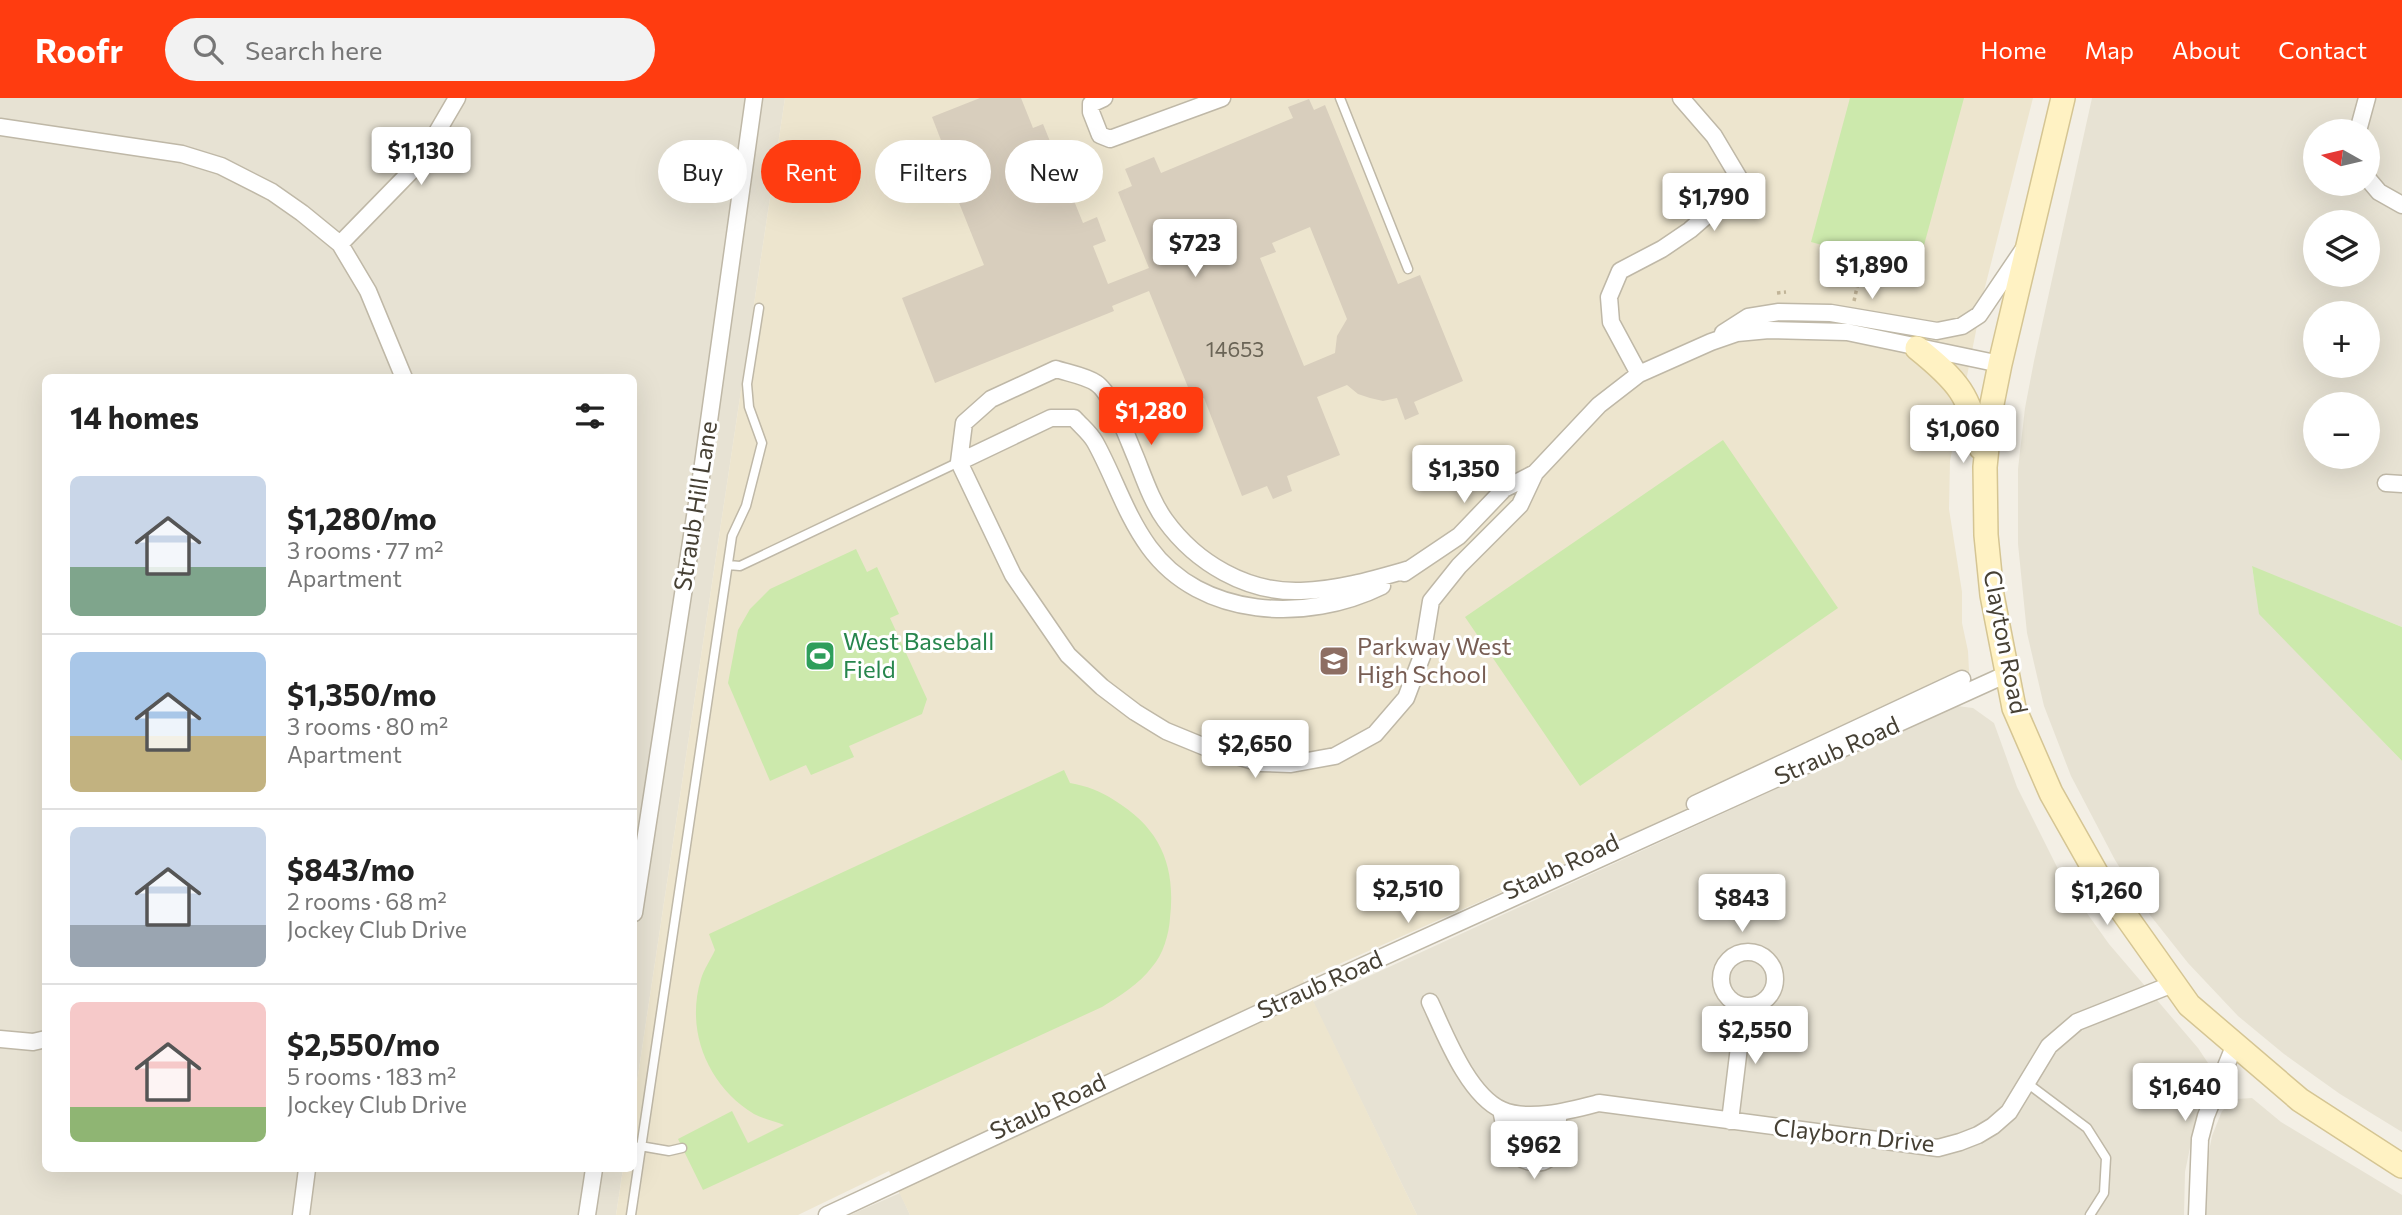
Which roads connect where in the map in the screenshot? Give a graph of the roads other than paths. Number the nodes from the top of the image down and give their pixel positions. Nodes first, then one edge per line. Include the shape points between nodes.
1 (457, 98) edge
2 (754, 98) edge
3 (1104, 98) edge
4 (1222, 98) edge
5 (1340, 98) edge
6 (1681, 98) edge
7 (2063, 98) edge
8 (2367, 98) edge
9 (2361, 119) edge
10 (0, 127) edge
11 (2380, 193) edge
12 (2402, 205) edge
13 (2028, 242) junction
14 (340, 244) junction
15 (1408, 268) dead end
16 (759, 308) dead end
17 (1711, 342) junction
18 (1917, 348) junction
19 (2000, 364) junction
20 (402, 374) edge
21 (1639, 374) junction
22 (959, 462) junction
23 (1985, 464) junction
24 (1535, 473) junction
25 (728, 565) junction
26 (1410, 569) junction
27 (2007, 674) junction
28 (1962, 679) dead end
29 (637, 895) edge
30 (2173, 984) junction
31 (1430, 1002) dead end
32 (1744, 1006) dead end
33 (0, 1039) edge
34 (42, 1041) edge
35 (2235, 1044) junction
36 (2027, 1083) junction
37 (1501, 1110) junction
38 (1558, 1113) junction
39 (1730, 1121) junction
40 (640, 1146) junction
41 (682, 1148) dead end
42 (2402, 1166) edge
43 (637, 1169) edge
44 (307, 1172) edge
45 (594, 1172) edge
46 (637, 1172) edge
47 (301, 1215) edge
48 (587, 1215) edge
49 (631, 1215) edge
50 (818, 1215) edge
51 (827, 1215) edge
52 (2090, 1215) edge
53 (2197, 1215) edge

1 - 14 street via 419,163
2 - 29 street, Straub Hill Lane via 704,464
3 - 4 street via 1091,104 1091,112 1100,135 1110,139
5 - 15 lane
6 - 21 street via 1714,136 1739,178 1721,203 1690,230 1620,271 1609,297 1611,322
7 - 13 main road, Clayton Road
8 - 9 street
10 - 14 street via 182,154 221,166 272,192
11 - 12 street
13 - 17 street via 1979,315 1962,326 1937,331 1831,313 1779,312 1748,317
13 - 19 main road, Clayton Road
14 - 20 street via 368,291
16 - 25 lane via 747,384 749,407 762,443
17 - 18 street via 1737,333 1821,331 1847,332
17 - 21 street
18 - 19 street
18 - 23 main road via 1961,388
19 - 23 main road, Clayton Road
21 - 24 street via 1599,405
22 - 24 street via 1013,575 1068,656 1102,687 1166,731 1205,747 1261,763 1291,764 1335,756 1375,734 1406,698 1422,656 1431,601 1520,505
22 - 25 lane via 740,566
22 - 26 street via 1051,418 1074,418 1094,440 1149,548 1183,580 1245,607 1276,611 1345,599 1379,588
22 - 26 street via 964,423 991,399 1056,369 1097,383 1115,408 1163,519 1210,565 1239,580 1298,592 1343,587
23 - 27 main road, Clayton Road via 1989,569
24 - 26 street via 1504,489 1459,537
25 - 40 lane
27 - 30 main road, Clayton Road via 2014,708 2050,793 2099,878
27 - 51 street, Straub Road
28 - 50 street, Staub Road
30 - 35 main road, Clayton Road
30 - 36 street, Clayborn Drive via 2077,1021 2049,1046
31 - 37 street via 1461,1068
32 - 39 street
33 - 34 street
35 - 42 main road, Clayton Road via 2300,1100
35 - 53 street via 2200,1139
36 - 39 street, Clayborn Drive via 2010,1112 1993,1126 1938,1148
36 - 52 lane via 2087,1128 2106,1158 2104,1193
37 - 38 street, Clayborn Drive
37 - 38 street via 1511,1149 1518,1157 1537,1163 1554,1153
38 - 39 street, Clayborn Drive via 1599,1103
40 - 41 lane via 669,1151
40 - 43 lane
44 - 47 street
45 - 48 street
46 - 49 lane

